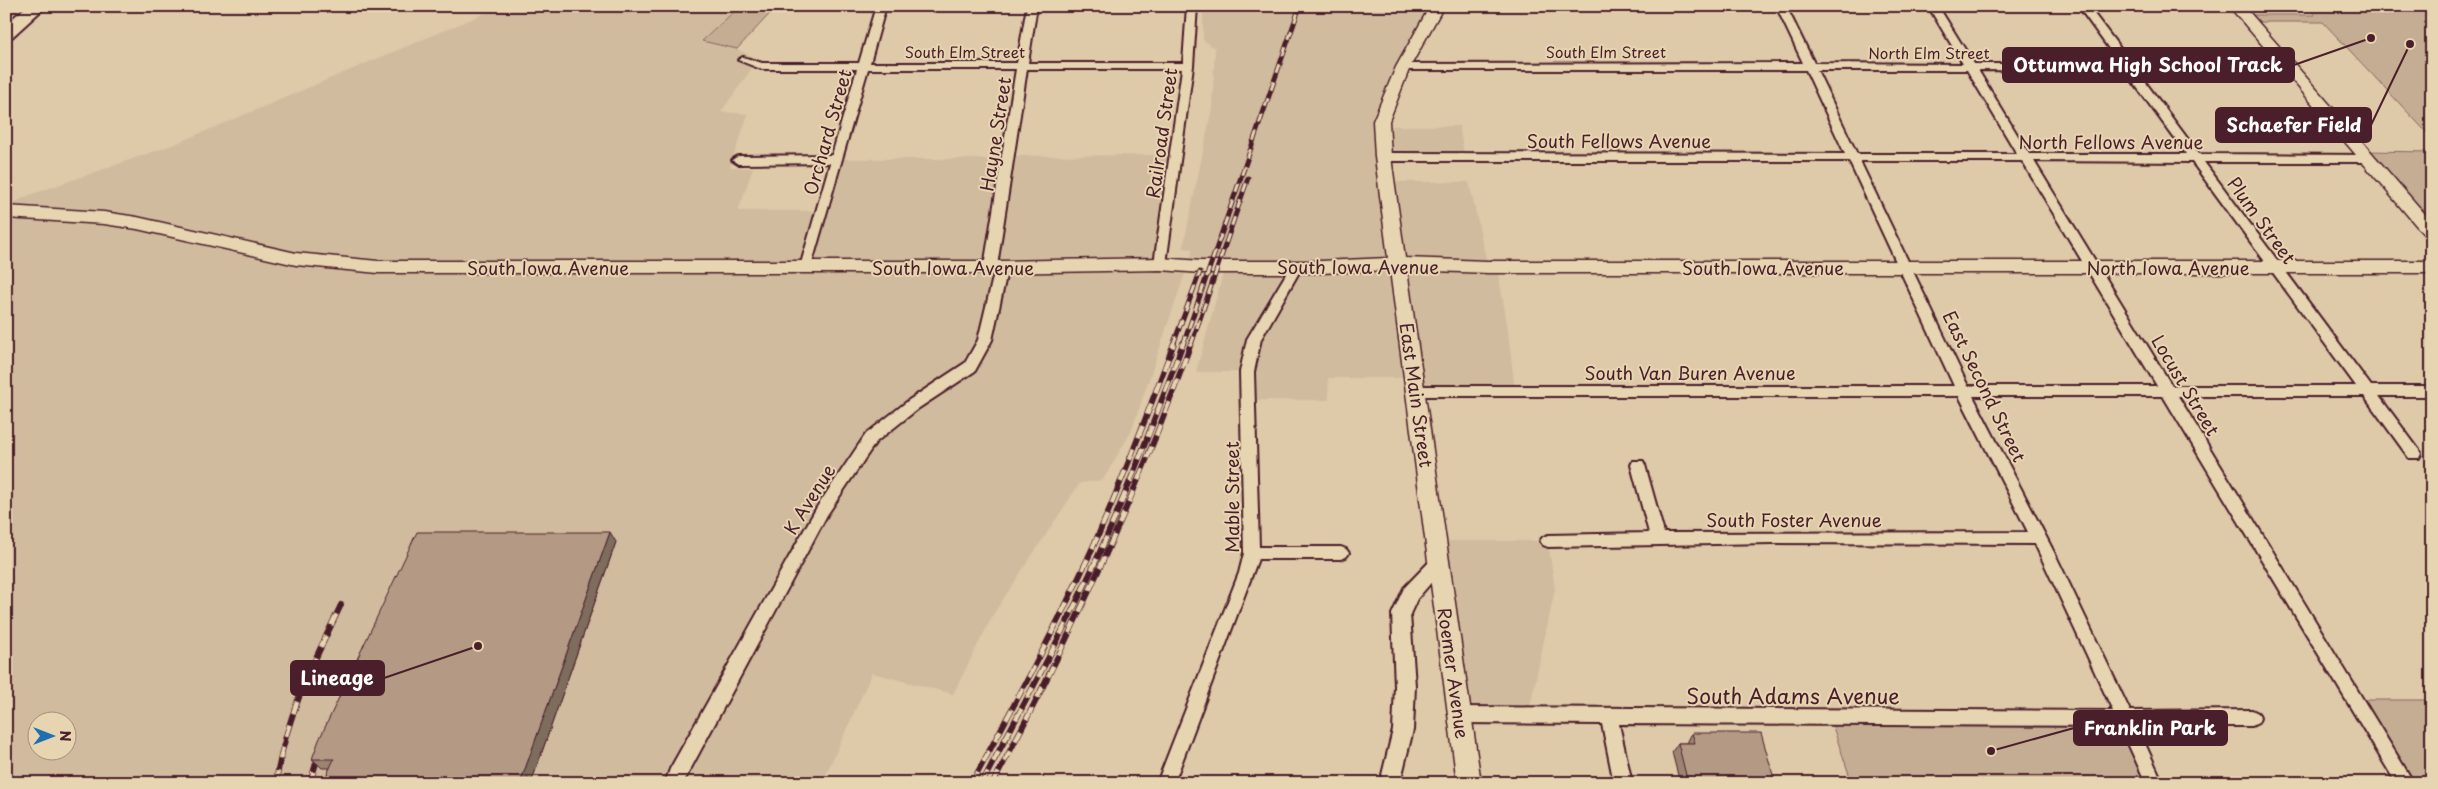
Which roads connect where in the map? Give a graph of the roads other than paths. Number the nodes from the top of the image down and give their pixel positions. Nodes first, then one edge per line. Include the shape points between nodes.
1 (21, 6) edge
2 (38, 6) edge
3 (881, 6) edge
4 (1032, 6) edge
5 (1192, 6) edge
6 (1437, 6) edge
7 (1781, 6) edge
8 (1933, 6) edge
9 (2083, 6) edge
10 (2236, 6) edge
11 (6, 18) edge
12 (6, 32) edge
13 (743, 60) dead end
14 (864, 66) junction
15 (1023, 66) junction
16 (1188, 66) junction
17 (1403, 67) junction
18 (1809, 67) junction
19 (1970, 67) junction
20 (2128, 68) junction
21 (2289, 68) junction
22 (1383, 157) junction
23 (1854, 158) junction
24 (2026, 158) junction
25 (2195, 158) junction
26 (2367, 158) junction
27 (837, 159) junction
28 (738, 160) dead end
29 (6, 212) edge
30 (2432, 233) edge
31 (1160, 264) junction
32 (1399, 264) junction
33 (806, 267) junction
34 (996, 267) junction
35 (1296, 267) junction
36 (1905, 267) junction
37 (2092, 267) junction
38 (2276, 267) junction
39 (2432, 267) edge
40 (1416, 390) junction
41 (2367, 391) junction
42 (2432, 391) edge
43 (1964, 392) junction
44 (2168, 392) junction
45 (2414, 454) dead end
46 (1638, 466) dead end
47 (2040, 538) junction
48 (1658, 539) junction
49 (1548, 541) dead end
50 (1252, 553) junction
51 (1341, 553) dead end
52 (1439, 563) junction
53 (1460, 715) junction
54 (1609, 716) junction
55 (2252, 718) dead end
56 (2125, 719) junction
57 (674, 783) edge
58 (1165, 783) edge
59 (1390, 783) edge
60 (1469, 783) edge
61 (1623, 783) edge
62 (2155, 783) edge
63 (2406, 783) edge

1 - 11 highway
2 - 12 highway
3 - 14 street, Orchard Street
4 - 15 street, Hayne Street
5 - 16 street, Railroad Street
6 - 17 main road, East Main Street
7 - 18 street, East Second Street
8 - 19 street, Locust Street
9 - 20 street, Plum Street
10 - 21 main road
13 - 14 street, South Elm Street via 761,66
14 - 15 street, South Elm Street
14 - 27 street, Orchard Street
15 - 16 street, South Elm Street
15 - 34 street, Hayne Street
16 - 31 street, Railroad Street
17 - 18 street, South Elm Street
17 - 22 main road, East Main Street via 1382,120
18 - 19 street, North Elm Street
18 - 23 street, East Second Street
19 - 20 street, North Elm Street
19 - 24 street, Locust Street
20 - 21 street, North Elm Street
20 - 25 street, Plum Street
21 - 26 main road
22 - 23 street, South Fellows Avenue
22 - 32 main road, East Main Street
23 - 24 street, North Fellows Avenue
23 - 36 street, East Second Street
24 - 25 street, North Fellows Avenue
24 - 37 street, Locust Street
25 - 26 street, North Fellows Avenue
25 - 38 street, Plum Street
26 - 30 main road
27 - 28 street
27 - 33 street, Orchard Street
29 - 33 main road, South Iowa Avenue via 112,219 296,259 378,267
31 - 34 main road, South Iowa Avenue
31 - 35 main road, South Iowa Avenue
32 - 35 main road, South Iowa Avenue
32 - 36 main road, South Iowa Avenue
32 - 40 main road, East Main Street
33 - 34 main road, South Iowa Avenue
34 - 57 street, K Avenue via 985,340 970,367 914,404 871,438 822,511
35 - 50 street, Mable Street via 1254,339 1247,372
36 - 37 main road, North Iowa Avenue
36 - 43 street, East Second Street
37 - 38 main road, North Iowa Avenue
37 - 44 street, Locust Street
38 - 39 main road, North Iowa Avenue
38 - 41 street, Plum Street
40 - 43 street, South Van Buren Avenue
40 - 52 main road, East Main Street
41 - 42 street, South Van Buren Avenue
41 - 44 street, South Van Buren Avenue
41 - 45 street, Plum Street
43 - 44 street, South Van Buren Avenue
43 - 47 street, East Second Street
44 - 63 street, Locust Street
46 - 48 street
47 - 48 street, South Foster Avenue
47 - 56 street, East Second Street
48 - 49 street, South Foster Avenue
50 - 51 street
50 - 58 street, Mable Street
52 - 53 main road, Roemer Avenue
52 - 59 street via 1410,594 1401,614 1405,686 1403,730
53 - 54 street, South Adams Avenue
53 - 60 main road, Roemer Avenue
54 - 56 street, South Adams Avenue
54 - 61 street
55 - 56 street, South Adams Avenue
56 - 62 street, East Second Street

